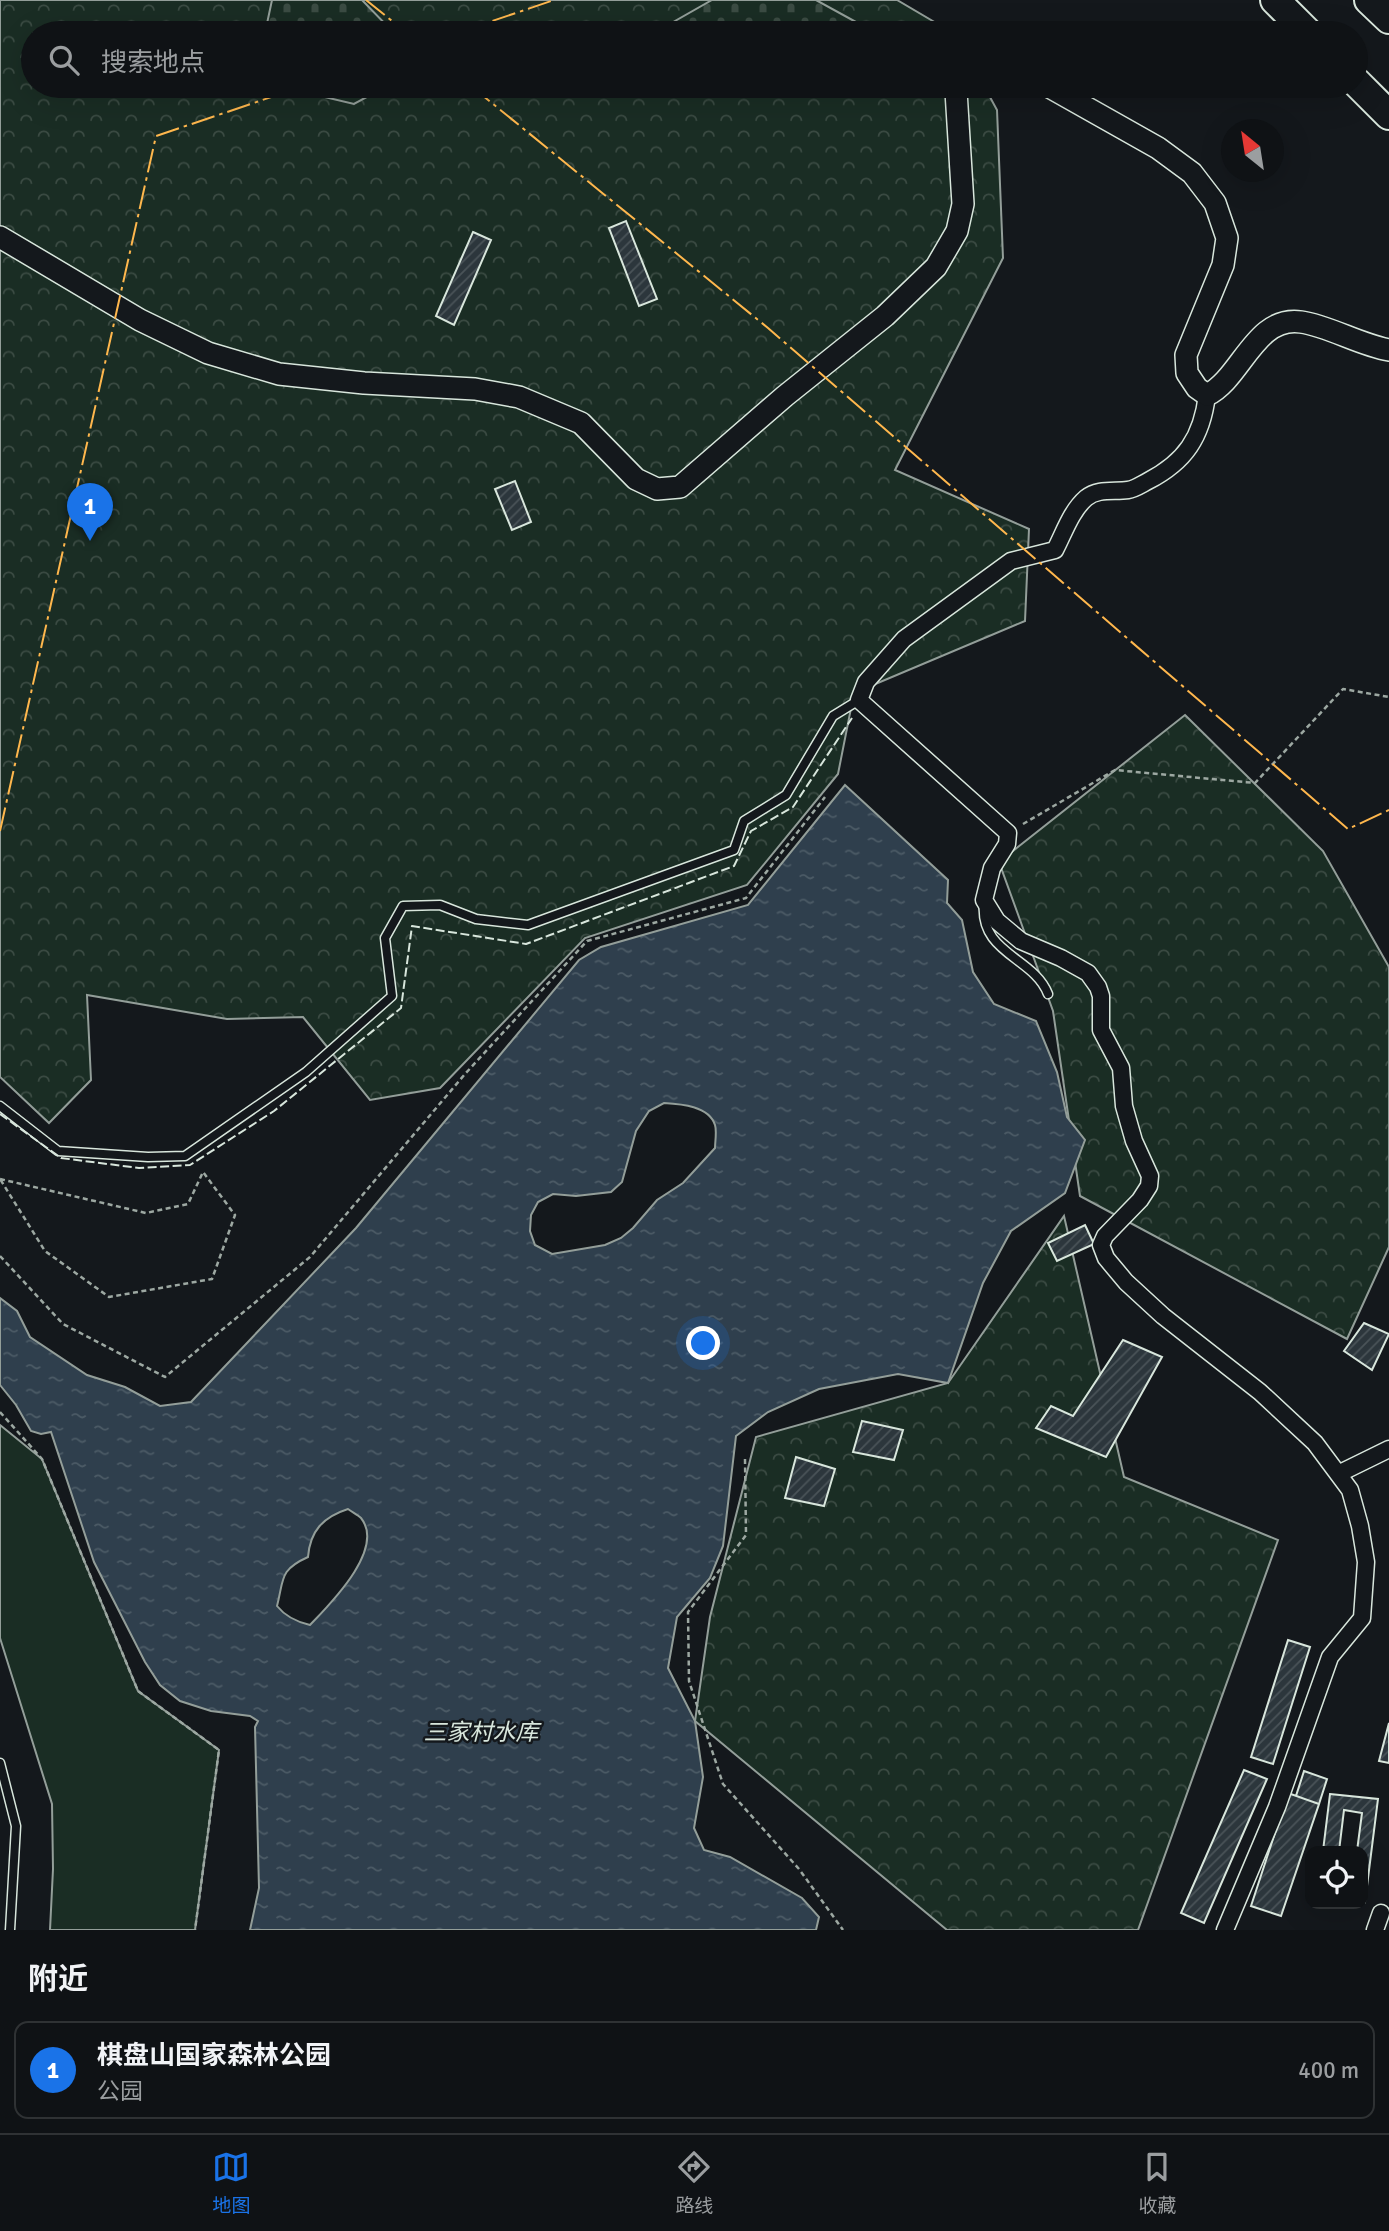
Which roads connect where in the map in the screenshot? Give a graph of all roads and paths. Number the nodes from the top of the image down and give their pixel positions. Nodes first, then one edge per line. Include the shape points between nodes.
1 (1275, 0) edge
2 (1369, 0) edge
3 (1389, 19) edge
4 (1296, 21) edge
5 (1368, 94) edge
6 (956, 98) edge
7 (1069, 98) edge
8 (1389, 115) edge
9 (0, 237) edge
10 (1389, 349) edge
11 (1206, 396) junction
12 (1389, 698) edge
13 (859, 699) junction
14 (825, 797) dead end
15 (1008, 833) junction
16 (984, 900) junction
17 (1048, 994) dead end
18 (0, 1106) edge
19 (0, 1179) edge
20 (0, 1256) edge
21 (0, 1412) edge
22 (1389, 1449) edge
23 (745, 1459) dead end
24 (1338, 1474) junction
25 (0, 1763) edge
26 (1381, 1913) dead end
27 (10, 1930) edge
28 (195, 1930) edge
29 (843, 1930) edge
30 (1225, 1930) edge
31 (1375, 1930) edge

1 - 4 highway
2 - 3 highway
5 - 8 highway
6 - 9 street via 963,204 957,231 936,267 885,316 680,487 657,489 636,479 581,424 519,397 475,389 279,374 208,353 140,320
7 - 11 street via 1158,148 1192,173 1214,203 1227,238 1223,265 1186,355 1187,373
10 - 11 street via 1299,321 1278,326 1261,336 1218,390
11 - 13 street via 1192,445 1166,471 1131,490 1102,491 1087,497 1055,550 1011,561 904,639 866,682
12 - 15 path via 1343,689 1255,783 1115,770
13 - 15 street
13 - 18 lane via 833,716 786,795 744,821 734,850 528,925 476,919 440,905 402,906 385,938 392,996 306,1072 185,1156 58,1150
14 - 20 path via 746,898 587,941 465,1074 310,1256 165,1377 63,1324
15 - 16 street
16 - 17 lane via 988,932 1045,984
16 - 24 street via 997,920 1021,941 1088,973 1098,987 1101,1030 1121,1068 1124,1106 1150,1176 1140,1200 1105,1236 1101,1245 1106,1258 1163,1316 1260,1392 1315,1443
19 - 19 path via 45,1251 109,1297 212,1279 235,1215 203,1172 188,1204 146,1213
21 - 28 path via 42,1459 138,1691 219,1750
22 - 24 street
23 - 29 path via 746,1535 688,1612 690,1681 723,1784 799,1869
24 - 30 street via 1350,1490 1366,1562 1362,1618 1330,1657 1277,1807
25 - 27 lane via 16,1826
26 - 31 street

